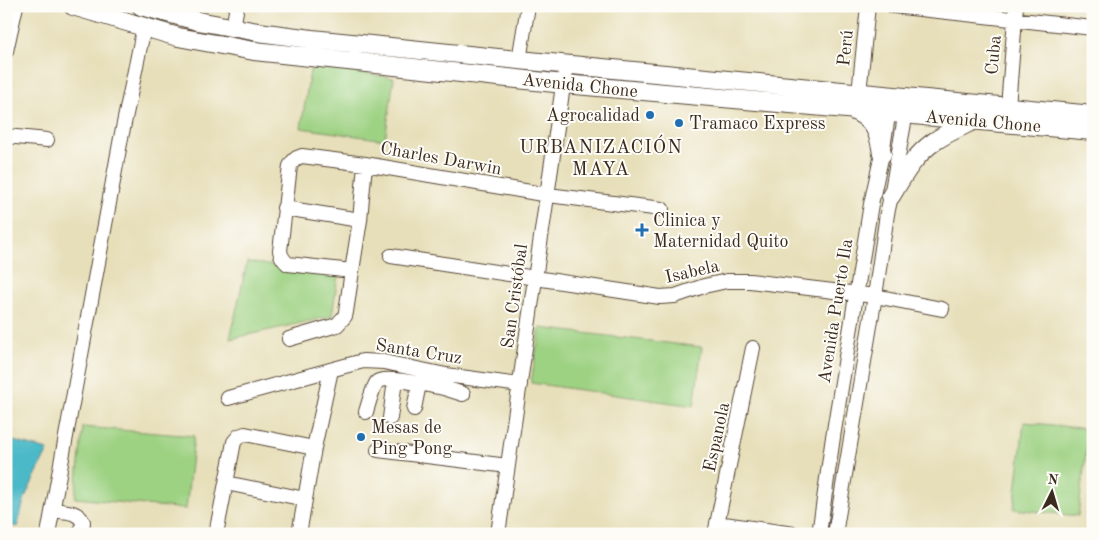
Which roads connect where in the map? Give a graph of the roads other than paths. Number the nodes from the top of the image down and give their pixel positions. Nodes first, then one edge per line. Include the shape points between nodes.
1 (16, 6) edge
2 (73, 6) edge
3 (141, 6) edge
4 (237, 6) edge
5 (528, 6) edge
6 (868, 6) edge
7 (892, 6) edge
8 (1015, 13) edge
9 (144, 27) junction
10 (233, 27) junction
11 (1093, 28) edge
12 (6, 51) edge
13 (519, 60) junction
14 (566, 65) junction
15 (564, 84) junction
16 (859, 93) junction
17 (898, 105) junction
18 (1008, 107) junction
19 (849, 109) junction
20 (1093, 115) edge
21 (974, 120) junction
22 (1093, 131) edge
23 (6, 136) edge
24 (47, 140) dead end
25 (882, 154) junction
26 (365, 164) junction
27 (548, 195) junction
28 (891, 196) junction
29 (284, 208) junction
30 (662, 209) dead end
31 (360, 220) junction
32 (390, 256) dead end
33 (352, 271) junction
34 (536, 279) junction
35 (857, 294) junction
36 (875, 296) junction
37 (942, 310) dead end
38 (288, 339) dead end
39 (753, 348) dead end
40 (331, 370) junction
41 (395, 380) junction
42 (445, 382) junction
43 (419, 384) junction
44 (519, 390) junction
45 (463, 394) dead end
46 (228, 398) dead end
47 (414, 409) dead end
48 (366, 412) dead end
49 (390, 418) dead end
50 (314, 448) junction
51 (378, 450) dead end
52 (508, 466) junction
53 (226, 483) junction
54 (305, 500) junction
55 (53, 510) junction
56 (716, 528) edge
57 (52, 533) edge
58 (220, 533) edge
59 (78, 534) edge
60 (299, 534) edge
61 (498, 534) edge
62 (794, 534) edge
63 (819, 534) edge
64 (835, 534) edge

1 - 12 street
2 - 9 main road, Avenida Chone
3 - 10 main road, Avenida Chone
4 - 10 street
5 - 13 street
6 - 16 street, Perú
7 - 8 street
8 - 11 street
8 - 18 street, Cuba
9 - 15 main road, Avenida Chone via 254,52
9 - 55 street
10 - 13 main road, Avenida Chone via 312,39
13 - 14 main road, Avenida Chone
14 - 15 street, San Cristóbal
14 - 16 main road, Avenida Chone
15 - 19 main road, Avenida Chone
15 - 27 street, San Cristóbal
16 - 17 main road, Avenida Chone
17 - 18 main road, Avenida Chone
17 - 19 main road, Avenida Chone
17 - 21 main road, Avenida Chone
17 - 25 street, Avenida Puerto Ila
17 - 28 street, Avenida Puerto Ila
18 - 20 main road, Avenida Chone
19 - 25 main road via 862,114 875,127
21 - 22 main road, Avenida Chone
21 - 28 main road via 925,149
23 - 24 street
25 - 35 street, Avenida Puerto Ila
26 - 27 street, Charles Darwin
26 - 29 street, Charles Darwin via 297,157 290,166
26 - 31 street
27 - 30 street, Charles Darwin
27 - 34 street, San Cristóbal
28 - 36 street, Avenida Puerto Ila
29 - 31 street
29 - 33 street via 280,251 284,261
31 - 33 street
32 - 34 street, Isabela
33 - 38 street via 342,321
34 - 35 street, Isabela via 660,297 675,296 727,281
34 - 44 street, San Cristóbal
35 - 36 street, Isabela
35 - 63 street, Avenida Puerto Ila
36 - 37 street, Isabela
36 - 64 street, Avenida Puerto Ila
39 - 56 street, Espanola
40 - 42 street, Santa Cruz via 363,361 384,362
40 - 46 street, Santa Cruz
40 - 50 street
41 - 43 street
41 - 48 street via 376,383
41 - 49 street
42 - 43 street
42 - 44 street, Santa Cruz
42 - 45 street
43 - 47 street
44 - 52 street, San Cristóbal
50 - 53 street via 245,434 239,436 234,442
50 - 54 street
51 - 52 street
52 - 61 street, San Cristóbal
53 - 54 street
53 - 58 street
54 - 60 street
55 - 57 street
55 - 59 street via 78,514 83,522 82,531
56 - 62 street

